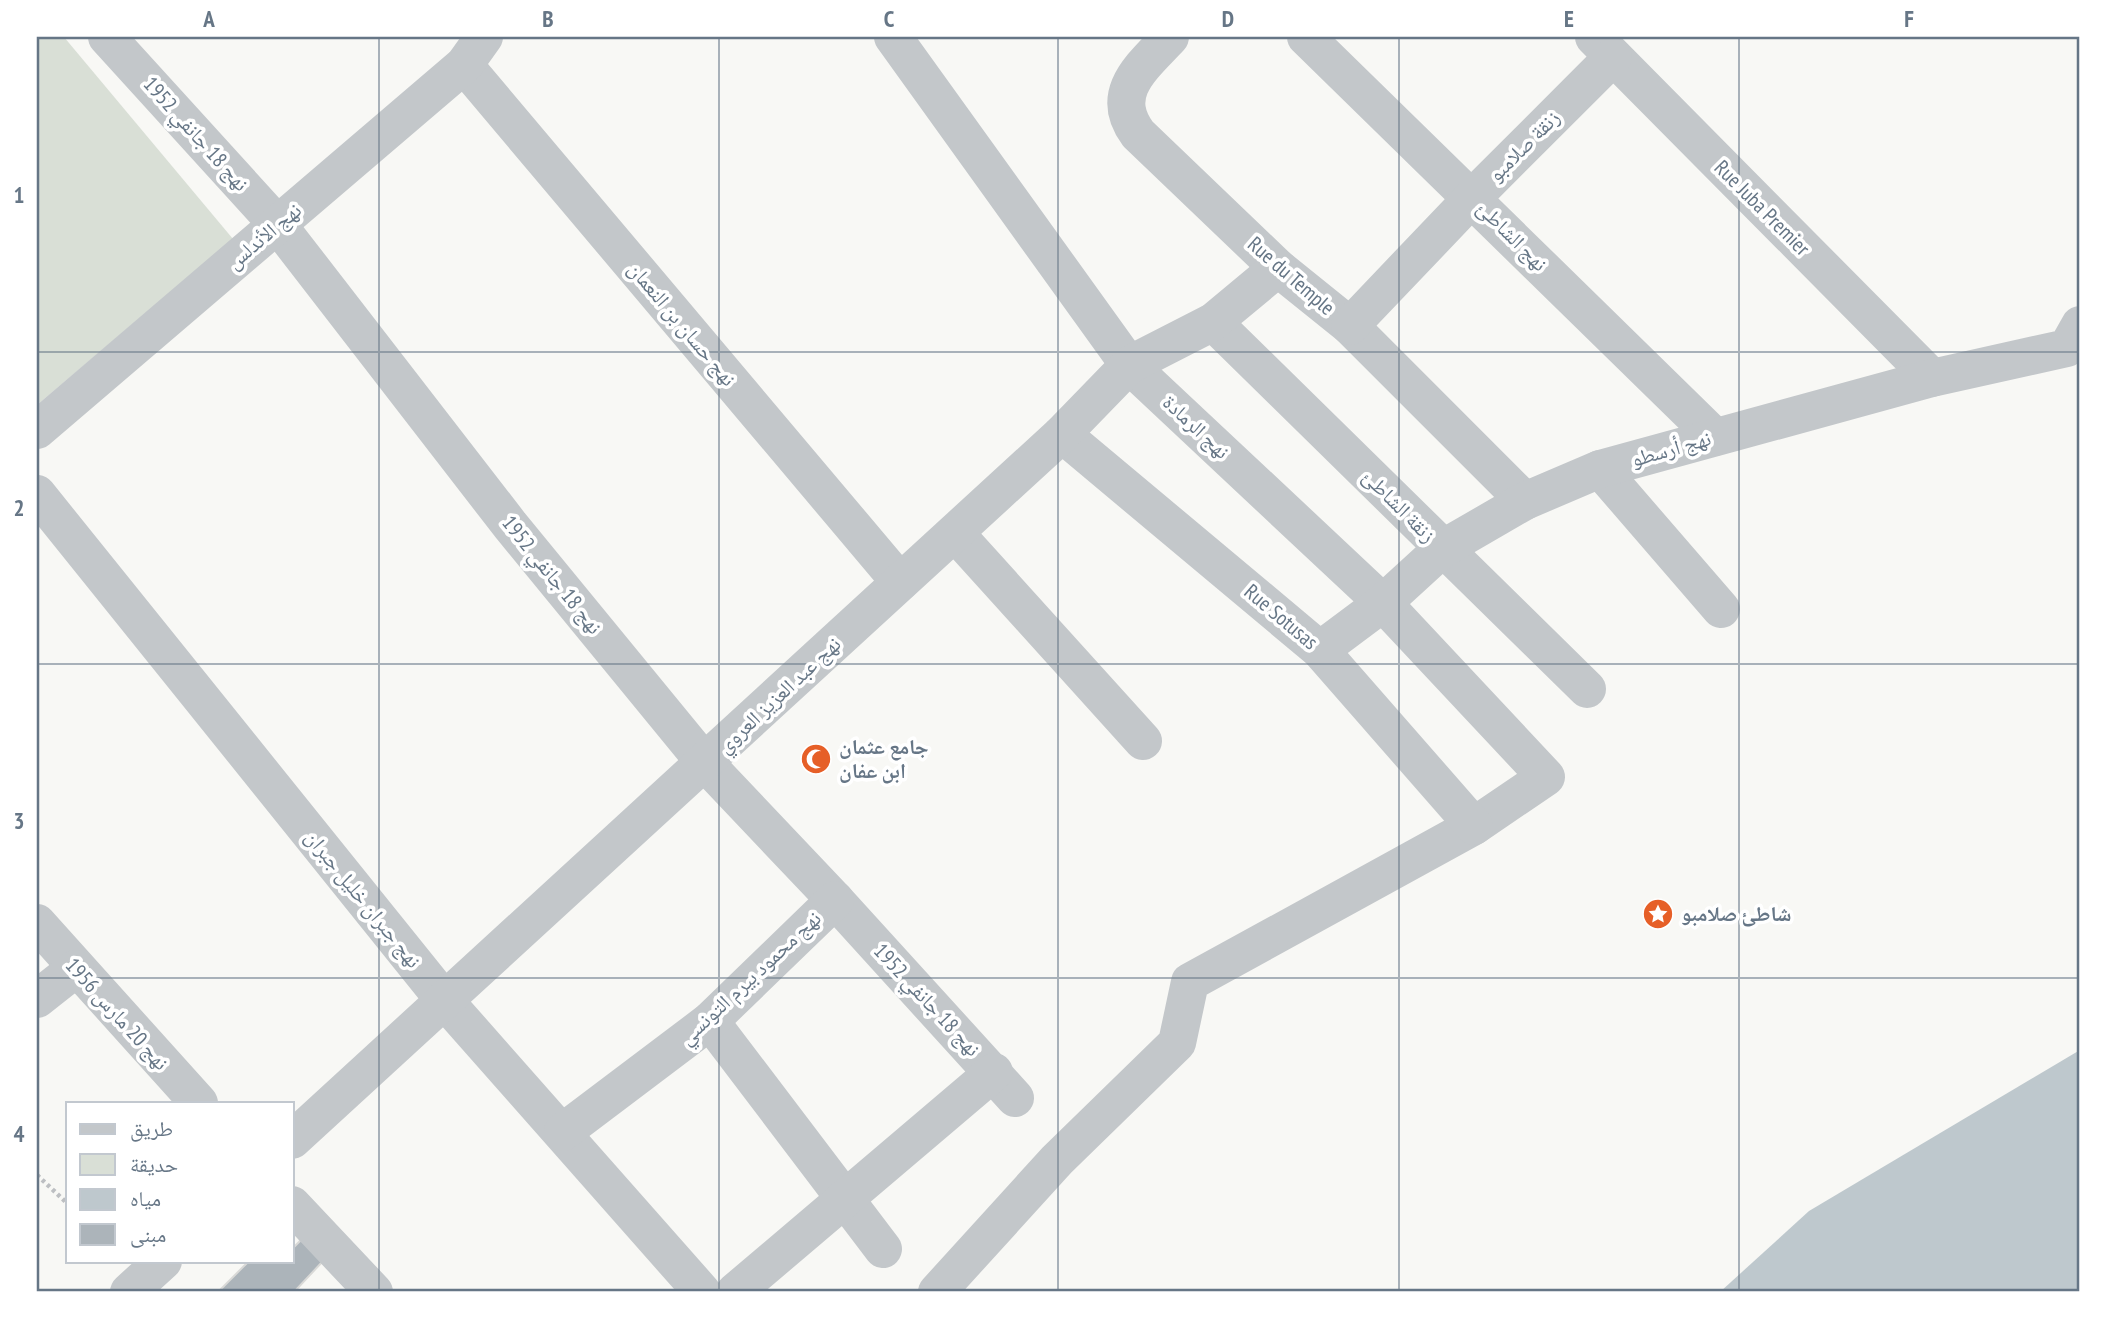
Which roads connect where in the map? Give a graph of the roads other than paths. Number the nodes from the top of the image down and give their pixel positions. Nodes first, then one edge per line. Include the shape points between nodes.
1 (107, 37) edge
2 (893, 37) edge
3 (1170, 37) edge
4 (1306, 37) edge
5 (1603, 47) edge
6 (474, 51) edge
7 (1473, 197) junction
8 (278, 225) junction
9 (1278, 268) junction
10 (1213, 322) junction
11 (1350, 326) junction
12 (2076, 349) edge
13 (1129, 365) junction
14 (1932, 377) junction
15 (37, 430) edge
16 (1062, 434) junction
17 (1715, 437) junction
18 (1600, 470) junction
19 (37, 494) edge
20 (1525, 501) junction
21 (955, 533) junction
22 (1442, 549) junction
23 (900, 582) junction
24 (1383, 603) junction
25 (1721, 609) dead end
26 (1320, 650) junction
27 (1587, 689) dead end
28 (1143, 741) dead end
29 (706, 764) junction
30 (1474, 825) junction
31 (835, 900) junction
32 (37, 923) edge
33 (75, 969) junction
34 (37, 999) edge
35 (445, 1001) junction
36 (710, 1021) junction
37 (198, 1102) edge
38 (563, 1132) junction
39 (294, 1138) edge
40 (848, 1198) junction
41 (294, 1207) edge
42 (883, 1249) dead end
43 (162, 1262) edge
44 (129, 1292) edge
45 (374, 1292) edge
46 (702, 1292) edge
47 (735, 1292) edge
48 (937, 1292) edge

1 - 8 street, نهج 18 جانفي 1952
2 - 13 street, نهج الرمادة
3 - 9 street, Rue du Temple via 1128,88 1129,122
4 - 7 street, نهج الشاطئ
5 - 7 street, زنقة صلامبو
5 - 14 street, Rue Juba Premier
6 - 8 street, نهج الأندلس
6 - 23 street, نهج حسان بن النعمان
7 - 11 street, زنقة صلامبو
7 - 17 street, نهج الشاطئ
8 - 15 street, نهج الأندلس
8 - 29 street, نهج 18 جانفي 1952 via 510,525
9 - 10 street, نهج عبد العزيز العروي
9 - 11 street, Rue du Temple
10 - 13 street, نهج عبد العزيز العروي
10 - 22 street, زنقة الشاطئ
11 - 20 street, Rue du Temple
12 - 14 street, نهج أرسطو
13 - 16 street, نهج عبد العزيز العروي
13 - 24 street, نهج الرمادة
14 - 17 street, نهج أرسطو
16 - 21 street, نهج عبد العزيز العروي
16 - 26 street, Rue Sotusas
17 - 18 street, نهج أرسطو
18 - 20 street, نهج أرسطو
18 - 25 street
19 - 35 street, نهج جبران خليل جبران
20 - 22 street, نهج أرسطو
21 - 23 street, نهج عبد العزيز العروي
21 - 28 street
22 - 24 street, نهج أرسطو
22 - 27 street, زنقة الشاطئ
23 - 29 street, نهج عبد العزيز العروي
24 - 26 street, نهج أرسطو
24 - 30 street, نهج الرمادة via 1546,777
26 - 30 street, Rue Sotusas
29 - 31 street, نهج 18 جانفي 1952
29 - 35 street, نهج عبد العزيز العروي
30 - 48 street via 1191,982 1177,1043 1057,1160
31 - 36 street, نهج محمود بيرم التونسي
31 - 40 street, نهج 18 جانفي 1952 via 1005,1085
32 - 33 street, نهج 20 مارس 1956
33 - 34 street
33 - 37 street, نهج 20 مارس 1956
35 - 38 street, نهج جبران خليل جبران
35 - 39 street, نهج عبد العزيز العروي
36 - 38 street, نهج محمود بيرم التونسي
36 - 40 street
38 - 46 street, نهج جبران خليل جبران
40 - 42 street
40 - 47 street
41 - 45 street
43 - 44 street

